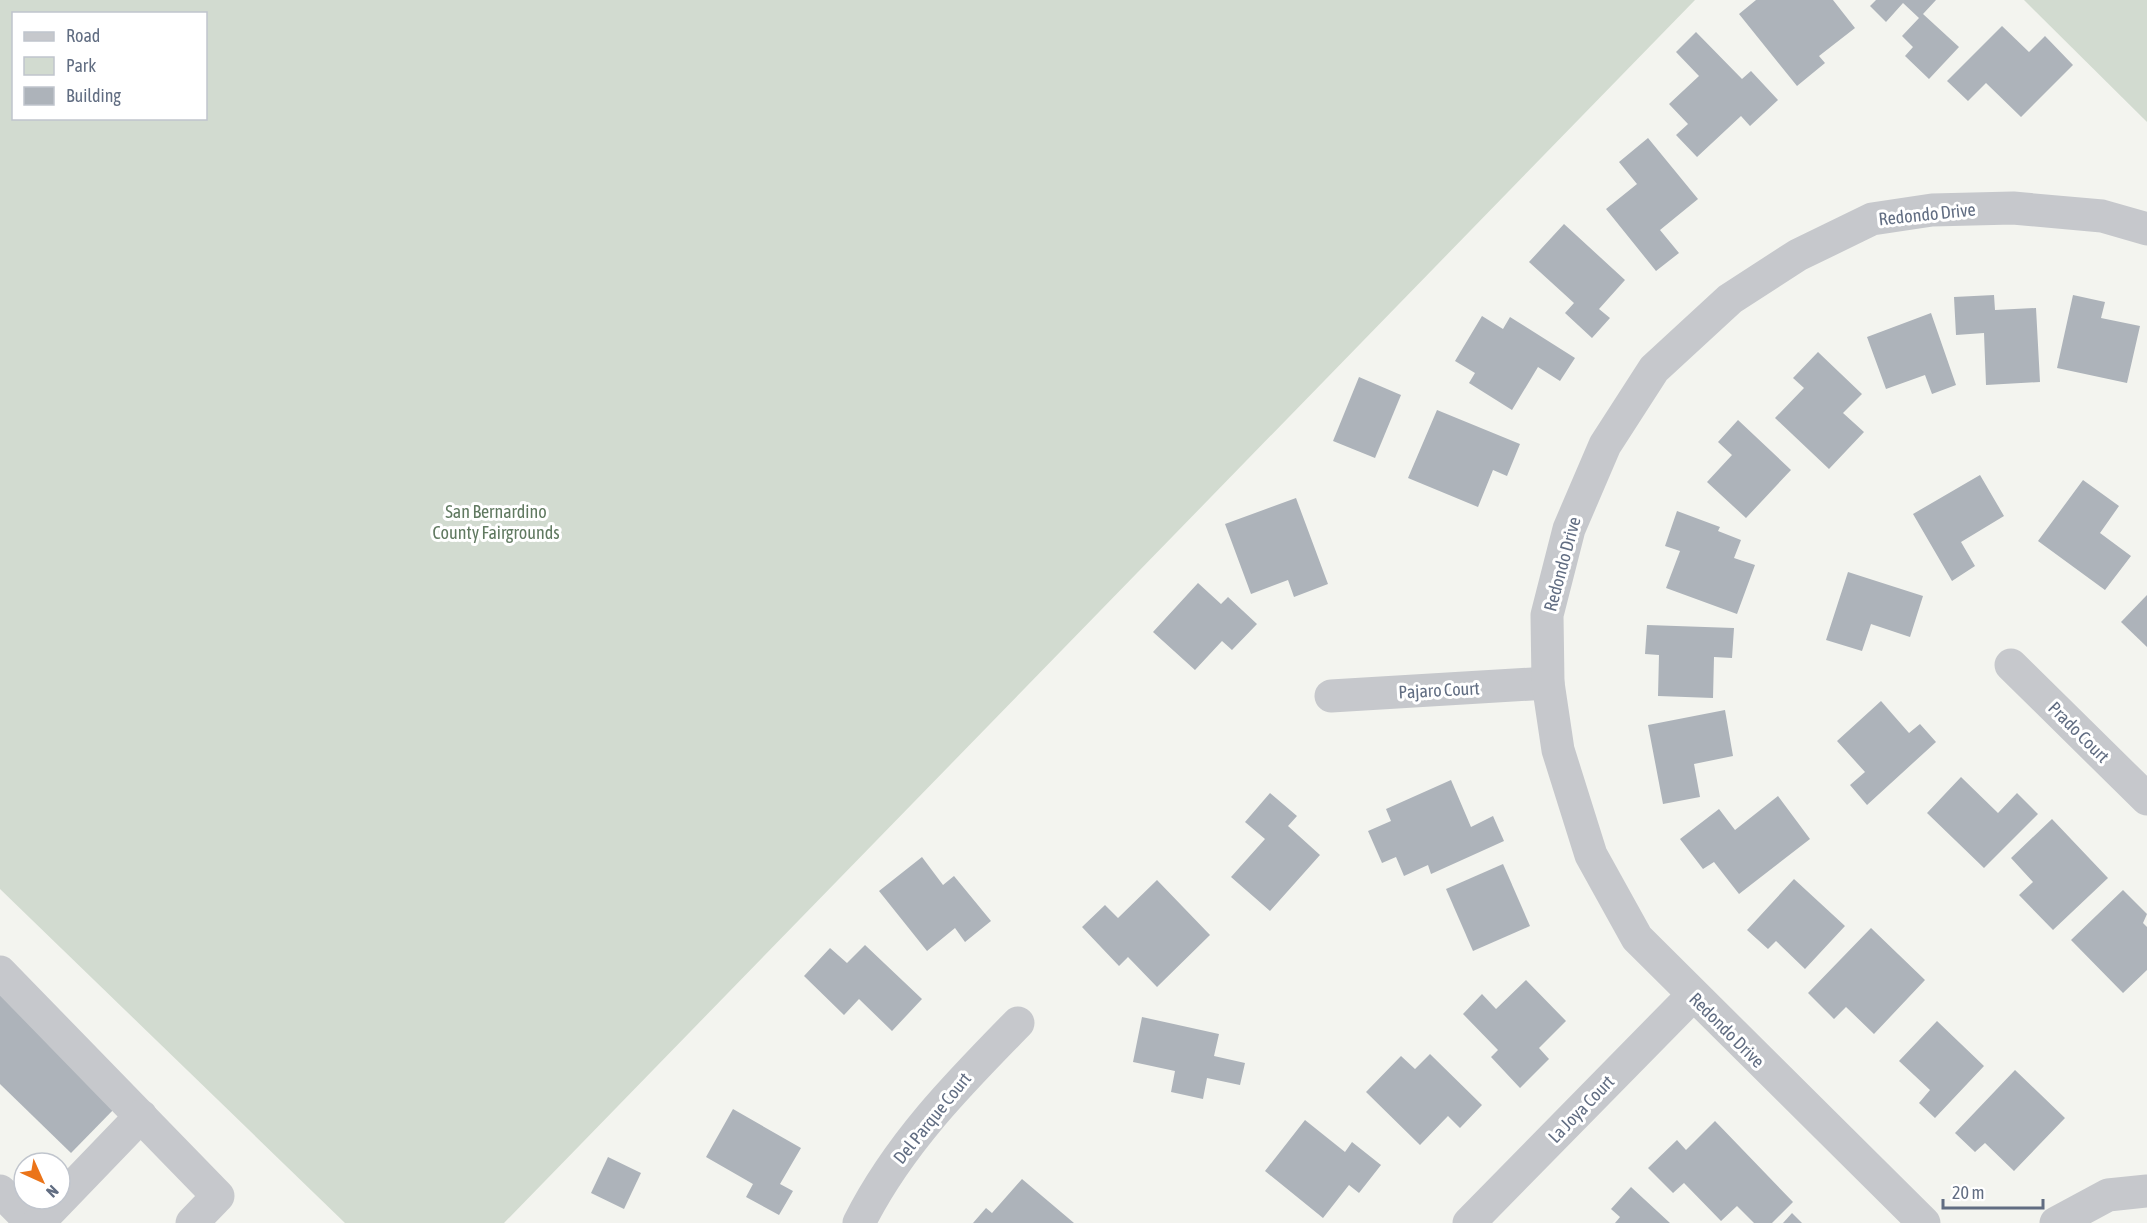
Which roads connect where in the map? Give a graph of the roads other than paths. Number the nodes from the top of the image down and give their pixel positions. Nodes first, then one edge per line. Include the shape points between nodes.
1 (2147, 229) edge
2 (2011, 665) dead end
3 (1548, 683) junction
4 (1331, 696) dead end
5 (2147, 800) edge
6 (0, 972) edge
7 (1692, 996) junction
8 (1018, 1023) dead end
9 (141, 1116) junction
10 (0, 1191) edge
11 (2147, 1191) edge
12 (32, 1223) edge
13 (38, 1223) edge
14 (192, 1223) edge
15 (859, 1223) edge
16 (1469, 1223) edge
17 (1924, 1223) edge
18 (2056, 1223) edge

1 - 3 street, Redondo Drive via 2102,216 2013,208 1932,210 1872,219 1798,255 1730,298 1654,369 1605,445 1569,529 1550,604
2 - 5 street, Prado Court
3 - 4 street, Pajaro Court
3 - 7 street, Redondo Drive via 1558,750 1591,855 1637,938
6 - 9 street
7 - 16 street, La Joya Court
7 - 17 street, Redondo Drive
8 - 15 street, Del Parque Court via 950,1092 910,1142
9 - 13 street
9 - 14 street via 218,1196
10 - 12 street
11 - 18 street via 2108,1195

